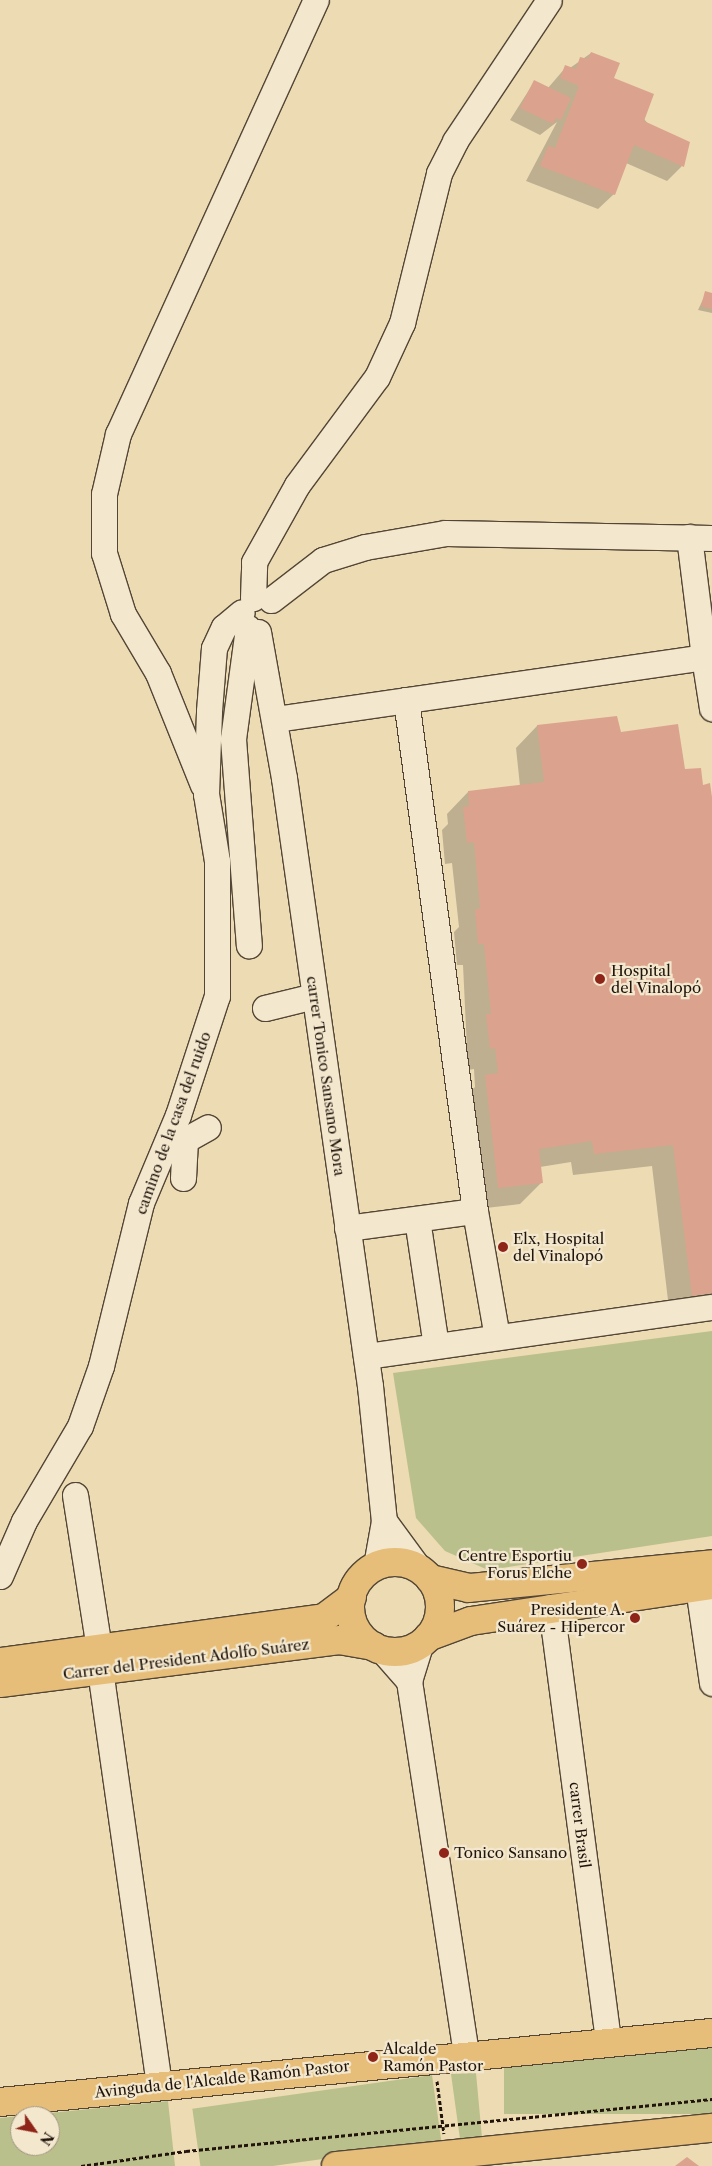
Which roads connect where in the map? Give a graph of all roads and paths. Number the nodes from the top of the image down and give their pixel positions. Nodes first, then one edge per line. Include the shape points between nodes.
1 (316, 0) edge
2 (549, 0) edge
3 (701, 537) edge
4 (254, 614) junction
5 (704, 657) junction
6 (406, 700) junction
7 (712, 708) edge
8 (275, 719) junction
9 (206, 794) junction
10 (249, 945) dead end
11 (314, 996) junction
12 (265, 1008) dead end
13 (208, 1127) dead end
14 (183, 1178) dead end
15 (475, 1211) junction
16 (417, 1219) junction
17 (347, 1228) junction
18 (712, 1307) edge
19 (497, 1336) junction
20 (436, 1346) junction
21 (393, 1353) junction
22 (366, 1356) junction
23 (370, 1386) junction
24 (75, 1495) dead end
25 (384, 1521) junction
26 (376, 1566) junction
27 (425, 1575) junction
28 (0, 1576) edge
29 (707, 1579) edge
30 (352, 1597) junction
31 (551, 1607) junction
32 (424, 1640) junction
33 (377, 1647) junction
34 (100, 1659) junction
35 (0, 1662) edge
36 (409, 1681) junction
37 (0, 1683) edge
38 (712, 1683) edge
39 (712, 2033) edge
40 (608, 2042) junction
41 (466, 2054) junction
42 (434, 2058) junction
43 (158, 2085) junction
44 (712, 2099) edge
45 (0, 2102) edge
46 (443, 2127) junction
47 (712, 2128) edge
48 (446, 2142) dead end
49 (384, 2164) edge
50 (81, 2166) edge
51 (336, 2166) edge

1 - 9 street via 122,425 104,494 104,553 123,614 158,673
2 - 4 street via 455,141 439,173 402,323 377,377 297,485 254,562
3 - 4 street via 445,533 365,547 322,560
3 - 5 street
4 - 8 street, carrer Tonico Sansano Mora
4 - 9 street via 224,627 214,648
4 - 10 street via 233,739
5 - 6 street
5 - 7 street
6 - 8 street
6 - 15 street
8 - 11 street, carrer Tonico Sansano Mora
9 - 28 street, camino de la casa del ruido via 218,861 218,996 178,1116 142,1203 101,1366 80,1426 24,1521
11 - 12 street
11 - 17 street, carrer Tonico Sansano Mora
13 - 14 street via 186,1140
15 - 16 street
15 - 19 street
16 - 17 street
16 - 20 street
17 - 22 street, carrer Tonico Sansano Mora
18 - 19 street
19 - 20 street
20 - 21 street
21 - 22 street
21 - 23 street
22 - 23 street, carrer Tonico Sansano Mora
23 - 25 street, carrer Tonico Sansano Mora
24 - 34 street
25 - 26 street, carrer Tonico Sansano Mora
25 - 27 street
26 - 27 main road via 397,1562
26 - 30 main road via 359,1580
27 - 29 main road via 469,1588
27 - 32 main road via 440,1611
29 - 31 main road
29 - 38 street
30 - 33 main road via 354,1623
30 - 34 main road, Carrer del President Adolfo Suárez via 324,1618
31 - 32 main road via 471,1620
31 - 40 street, carrer Brasil
32 - 33 main road via 401,1651
32 - 36 street
33 - 34 main road, Carrer del President Adolfo Suárez via 339,1640
33 - 36 street
34 - 35 main road, Carrer del President Adolfo Suárez
34 - 37 main road, Carrer del President Adolfo Suárez
34 - 43 street
36 - 41 street
39 - 40 main road, Avinguda de l'Alcalde Ramón Pastor
40 - 41 main road, Avinguda de l'Alcalde Ramón Pastor
41 - 42 main road, Avinguda de l'Alcalde Ramón Pastor
42 - 43 main road, Avinguda de l'Alcalde Ramón Pastor
42 - 46 path
43 - 45 main road, Avinguda de l'Alcalde Ramón Pastor
44 - 46 path
46 - 48 path
46 - 50 path
47 - 49 main road
49 - 51 main road

